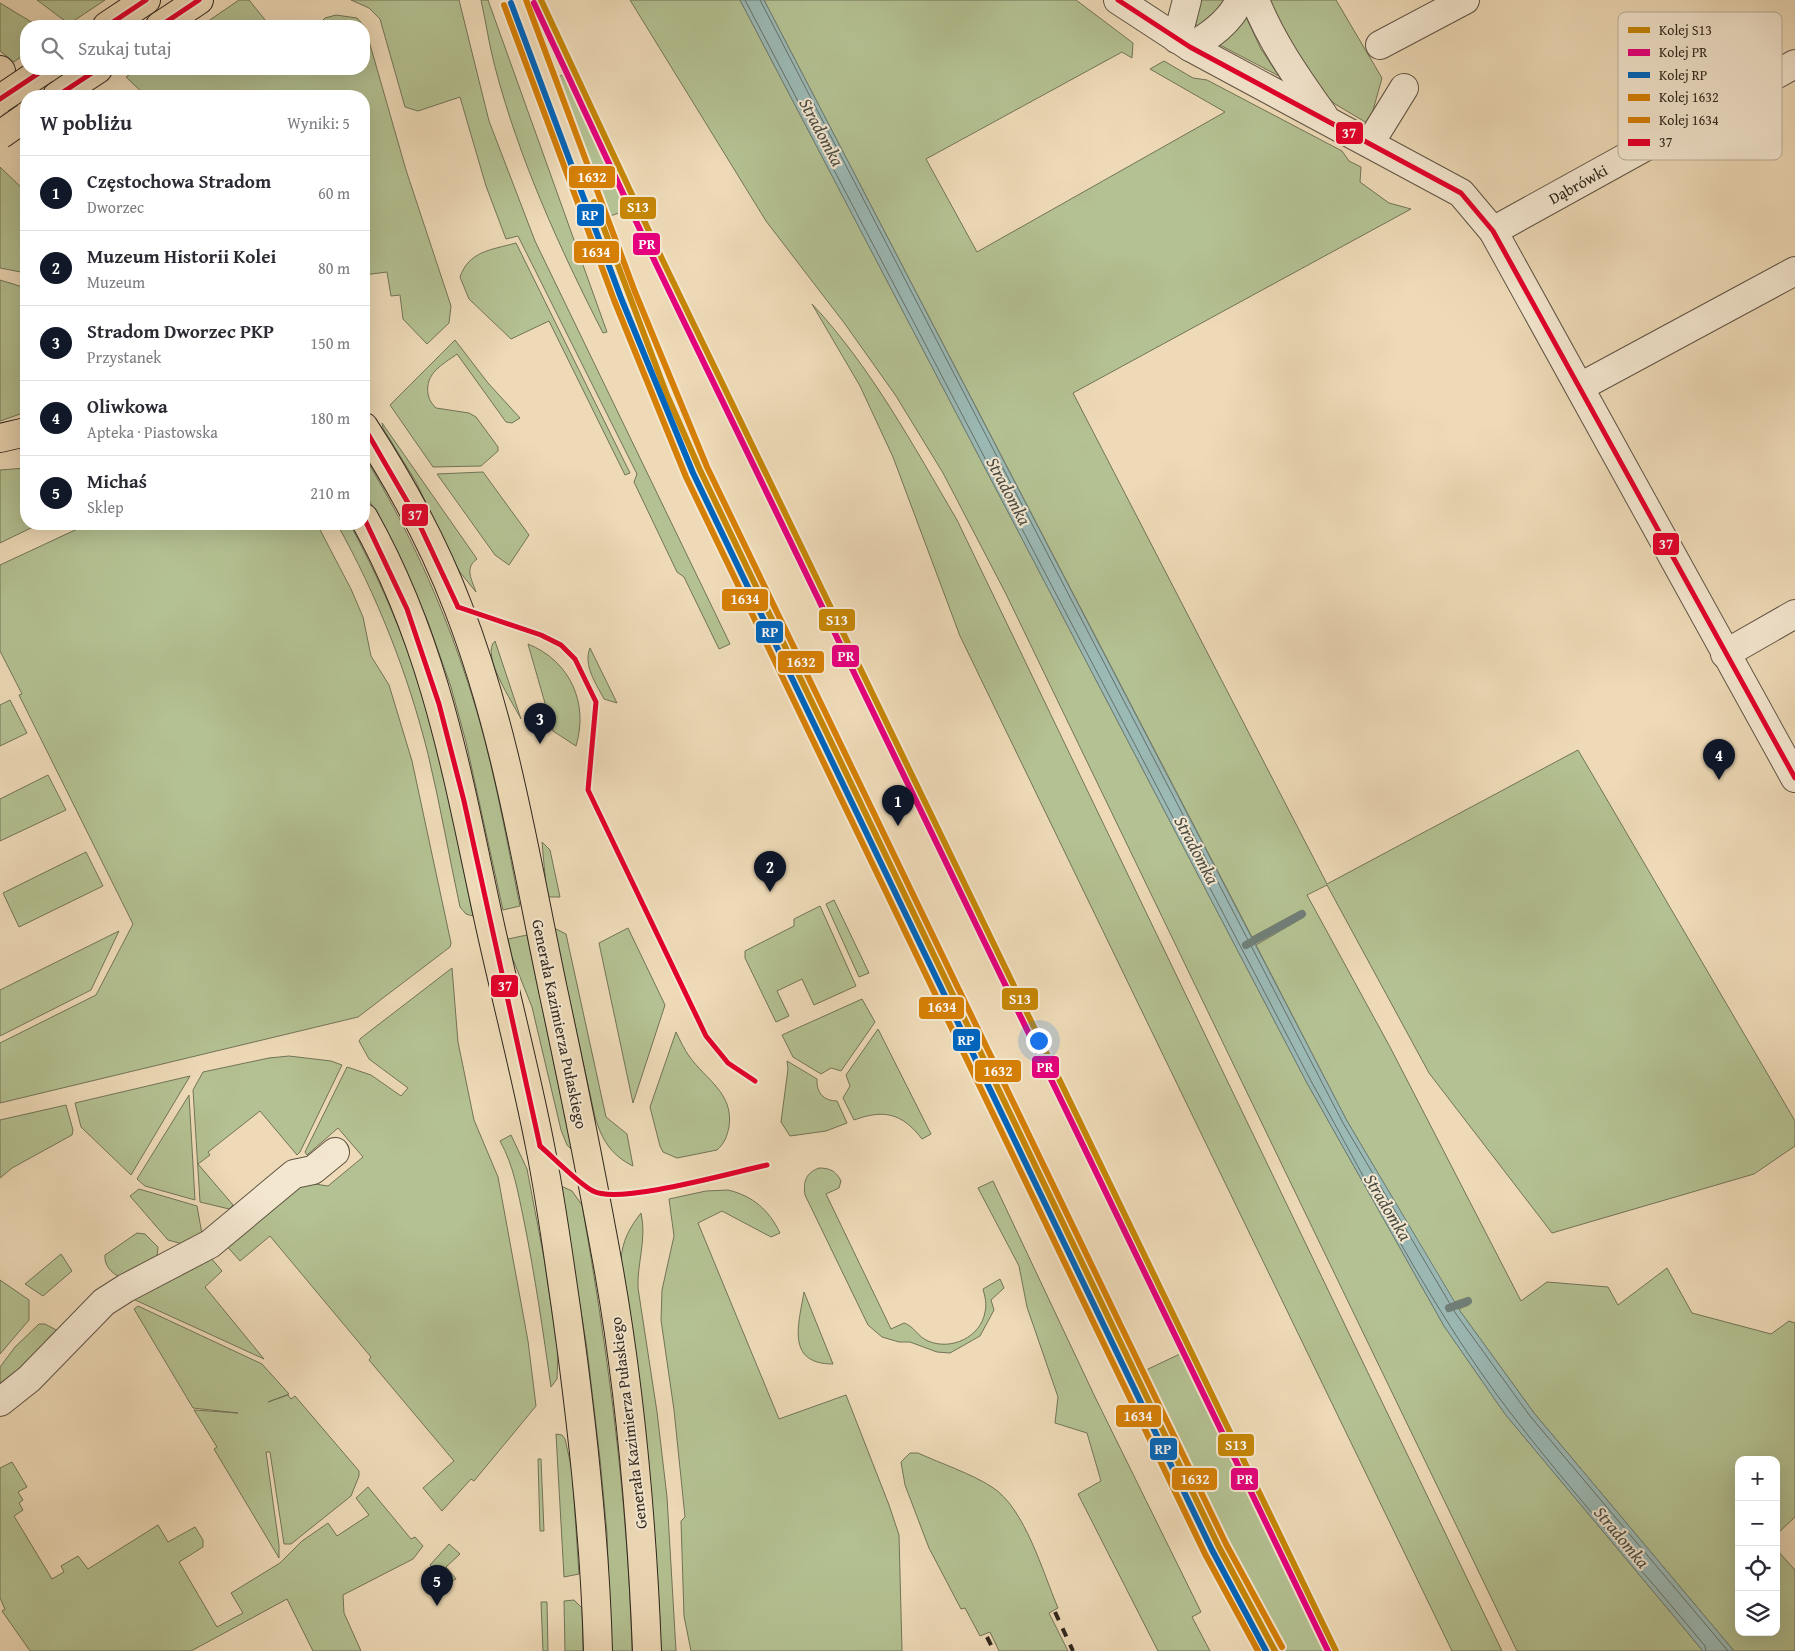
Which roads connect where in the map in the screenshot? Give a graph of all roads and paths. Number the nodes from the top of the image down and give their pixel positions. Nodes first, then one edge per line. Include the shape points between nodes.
1 (146, 0) edge
2 (198, 0) edge
3 (1118, 0) edge
4 (1187, 0) edge
5 (1240, 0) edge
6 (1255, 0) edge
7 (1465, 0) edge
8 (117, 20) edge
9 (169, 20) edge
10 (1184, 43) junction
11 (1380, 46) dead end
12 (1795, 64) edge
13 (1782, 71) edge
14 (36, 75) edge
15 (89, 75) edge
16 (1404, 88) dead end
17 (66, 90) edge
18 (0, 99) edge
19 (1326, 119) junction
20 (20, 121) edge
21 (0, 135) edge
22 (1370, 143) junction
23 (1622, 160) edge
24 (1493, 232) junction
25 (1795, 271) edge
26 (1580, 387) junction
27 (20, 433) edge
28 (370, 437) edge
29 (0, 438) edge
30 (370, 530) edge
31 (1795, 614) edge
32 (1725, 654) junction
33 (1795, 778) edge
34 (335, 1152) dead end
35 (0, 1402) edge
36 (598, 1651) edge
37 (647, 1651) edge

1 - 8 main road
2 - 9 main road
3 - 10 street
4 - 10 street
5 - 10 street via 1211,35
6 - 19 street via 1265,26 1285,60
7 - 11 street
10 - 19 street
12 - 13 street, Dąbrówki
14 - 18 main road, bridge
15 - 17 main road
16 - 22 street
19 - 22 street
20 - 21 main road, bridge
22 - 24 street via 1461,192
23 - 24 street, Dąbrówki
24 - 26 street
25 - 26 street
26 - 32 street
27 - 29 main road
28 - 37 main road, Generała Kazimierza Pułaskiego via 406,497 446,579 479,666 499,732 584,1135 609,1272 637,1490
30 - 36 main road via 406,604 440,701 540,1146 585,1448 595,1560
31 - 32 street
32 - 33 street
34 - 35 street via 313,1170 294,1174 210,1244 104,1302 29,1379

